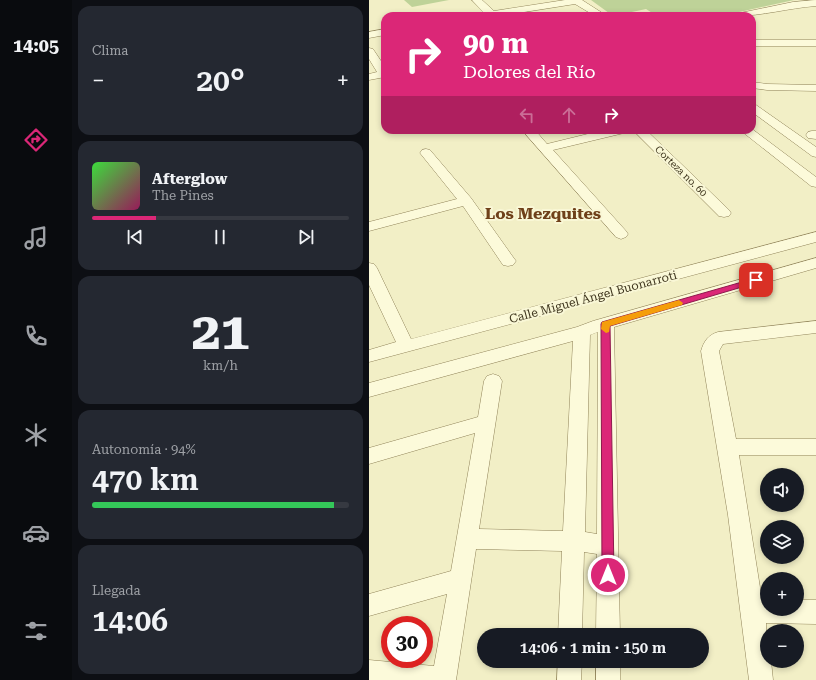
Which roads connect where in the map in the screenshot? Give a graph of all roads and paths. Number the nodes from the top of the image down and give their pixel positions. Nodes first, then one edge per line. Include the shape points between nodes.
1 (477, 0) edge
2 (576, 0) edge
3 (816, 3) edge
4 (489, 12) edge
5 (503, 12) edge
6 (596, 12) edge
7 (756, 13) edge
8 (381, 33) edge
9 (369, 35) edge
10 (756, 43) edge
11 (816, 43) edge
12 (369, 51) edge
13 (381, 68) edge
14 (381, 75) edge
15 (369, 77) edge
16 (756, 86) edge
17 (816, 88) edge
18 (756, 110) edge
19 (532, 134) edge
20 (604, 134) edge
21 (643, 134) edge
22 (751, 134) edge
23 (544, 148) junction
24 (427, 153) dead end
25 (816, 153) edge
26 (816, 183) edge
27 (466, 202) junction
28 (724, 213) dead end
29 (369, 227) edge
30 (621, 234) dead end
31 (816, 237) edge
32 (508, 261) dead end
33 (816, 263) edge
34 (369, 268) edge
35 (605, 324) junction
36 (816, 327) edge
37 (581, 332) junction
38 (406, 346) junction
39 (369, 356) edge
40 (493, 382) dead end
41 (369, 390) edge
42 (487, 422) junction
43 (728, 447) junction
44 (816, 447) edge
45 (369, 456) edge
46 (467, 539) junction
47 (573, 541) junction
48 (608, 545) junction
49 (460, 578) junction
50 (369, 605) edge
51 (753, 611) junction
52 (816, 612) edge
53 (570, 628) edge
54 (608, 628) edge
55 (570, 668) edge
56 (608, 668) edge
57 (369, 672) edge
58 (444, 679) edge
59 (569, 680) edge
60 (608, 680) edge
61 (761, 680) edge

1 - 4 street
2 - 5 street
2 - 6 street
3 - 7 street
8 - 9 street
10 - 11 street
12 - 13 street
14 - 15 street
16 - 17 street
18 - 25 street
19 - 23 street
20 - 23 street
21 - 28 street, Corteza no. 60
22 - 26 street
23 - 30 street
24 - 27 street
27 - 29 street
27 - 32 street
31 - 38 street, Calle Miguel Ángel Buonarroti
33 - 35 street
34 - 38 street
35 - 37 street
35 - 48 street
36 - 43 street via 718,338 712,344 710,351
37 - 41 street
37 - 47 street
38 - 39 street, Calle Miguel Ángel Buonarroti
40 - 42 street
42 - 45 street
42 - 46 street
43 - 44 street
43 - 51 street
46 - 47 street
46 - 49 street
47 - 48 street
47 - 53 street
48 - 54 street
49 - 50 street
49 - 58 street
51 - 52 street
51 - 61 street
55 - 59 street
56 - 60 street
57 - 58 street

